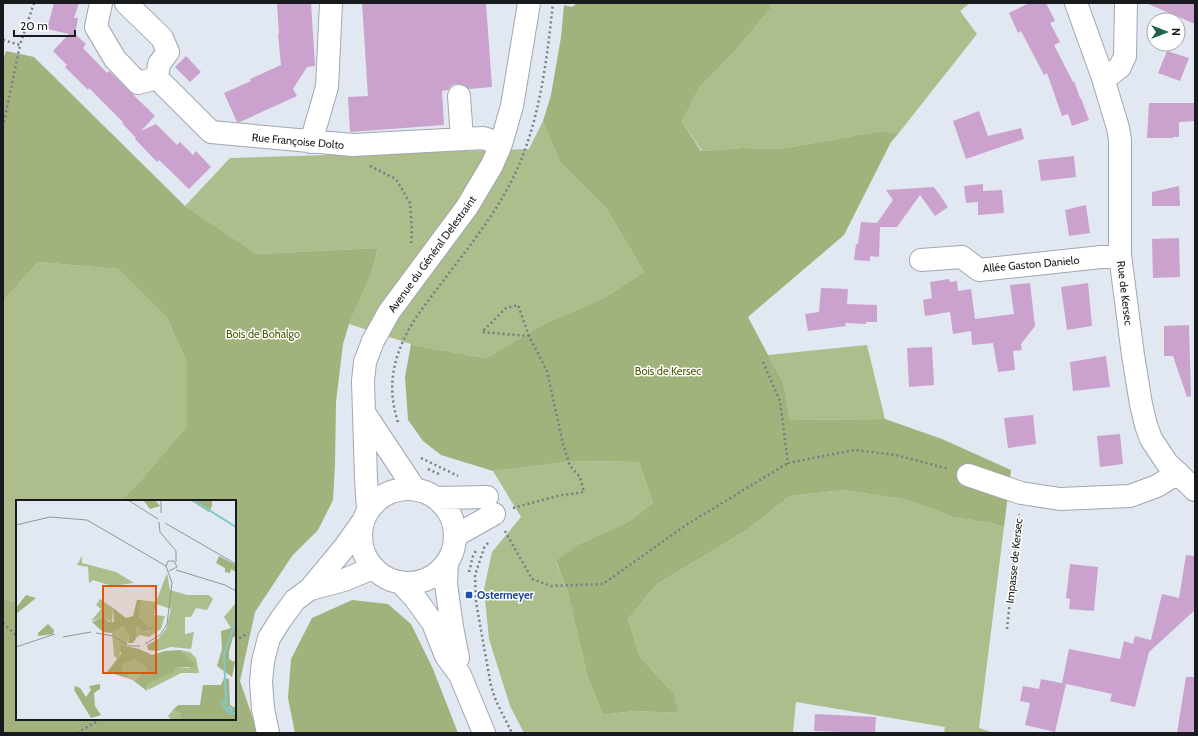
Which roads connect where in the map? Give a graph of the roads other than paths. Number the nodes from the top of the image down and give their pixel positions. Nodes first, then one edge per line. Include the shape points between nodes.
1 (100, 3) edge
2 (126, 3) edge
3 (331, 3) edge
4 (529, 3) edge
5 (1076, 3) edge
6 (1126, 3) edge
7 (157, 78) junction
8 (1103, 78) junction
9 (459, 96) dead end
10 (462, 139) junction
11 (311, 142) junction
12 (501, 144) junction
13 (1120, 255) junction
14 (921, 260) dead end
15 (365, 413) junction
16 (968, 475) road end
17 (1188, 478) edge
18 (414, 488) junction
19 (437, 498) junction
20 (365, 517) junction
21 (455, 536) junction
22 (447, 563) junction
23 (373, 568) junction
24 (400, 582) junction
25 (310, 589) junction
26 (460, 675) junction
27 (268, 733) edge
28 (484, 733) edge

1 - 7 street via 96,27 115,59 138,83
2 - 7 street via 162,38 168,52 159,64
3 - 11 street via 327,87
4 - 12 street, Avenue du Général Delestraint via 512,106
5 - 8 street, Rue de Kersec
6 - 8 street via 1125,56 1120,67
7 - 11 street, Rue Françoise Dolto via 211,132
8 - 13 street, Rue de Kersec via 1120,140
9 - 10 street
10 - 11 street, Rue Françoise Dolto via 353,145
10 - 12 street, Rue Françoise Dolto via 483,138
12 - 15 street, Avenue du Général Delestraint via 492,165 467,207 389,312 373,341 363,381
13 - 14 street, Allée Gaston Danielo via 979,270 962,257
13 - 17 street, Rue de Kersec via 1133,355 1146,425 1151,439 1167,463
15 - 18 street, Avenue du Général Delestraint
15 - 20 street, Avenue du Général Delestraint
16 - 17 street via 1021,492 1060,499 1130,496
18 - 19 street via 426,491
18 - 20 street via 400,488 388,492 377,500
19 - 21 street via 446,507
19 - 21 street via 493,513
20 - 23 street via 360,540 364,555
20 - 25 street via 344,548
21 - 22 street via 452,554
22 - 24 street via 438,573 426,579 413,583
22 - 26 street via 446,584
23 - 24 street via 385,577
23 - 25 street via 344,580
24 - 26 street via 433,623 446,656
25 - 27 street via 295,600 269,638 260,682
26 - 28 street

